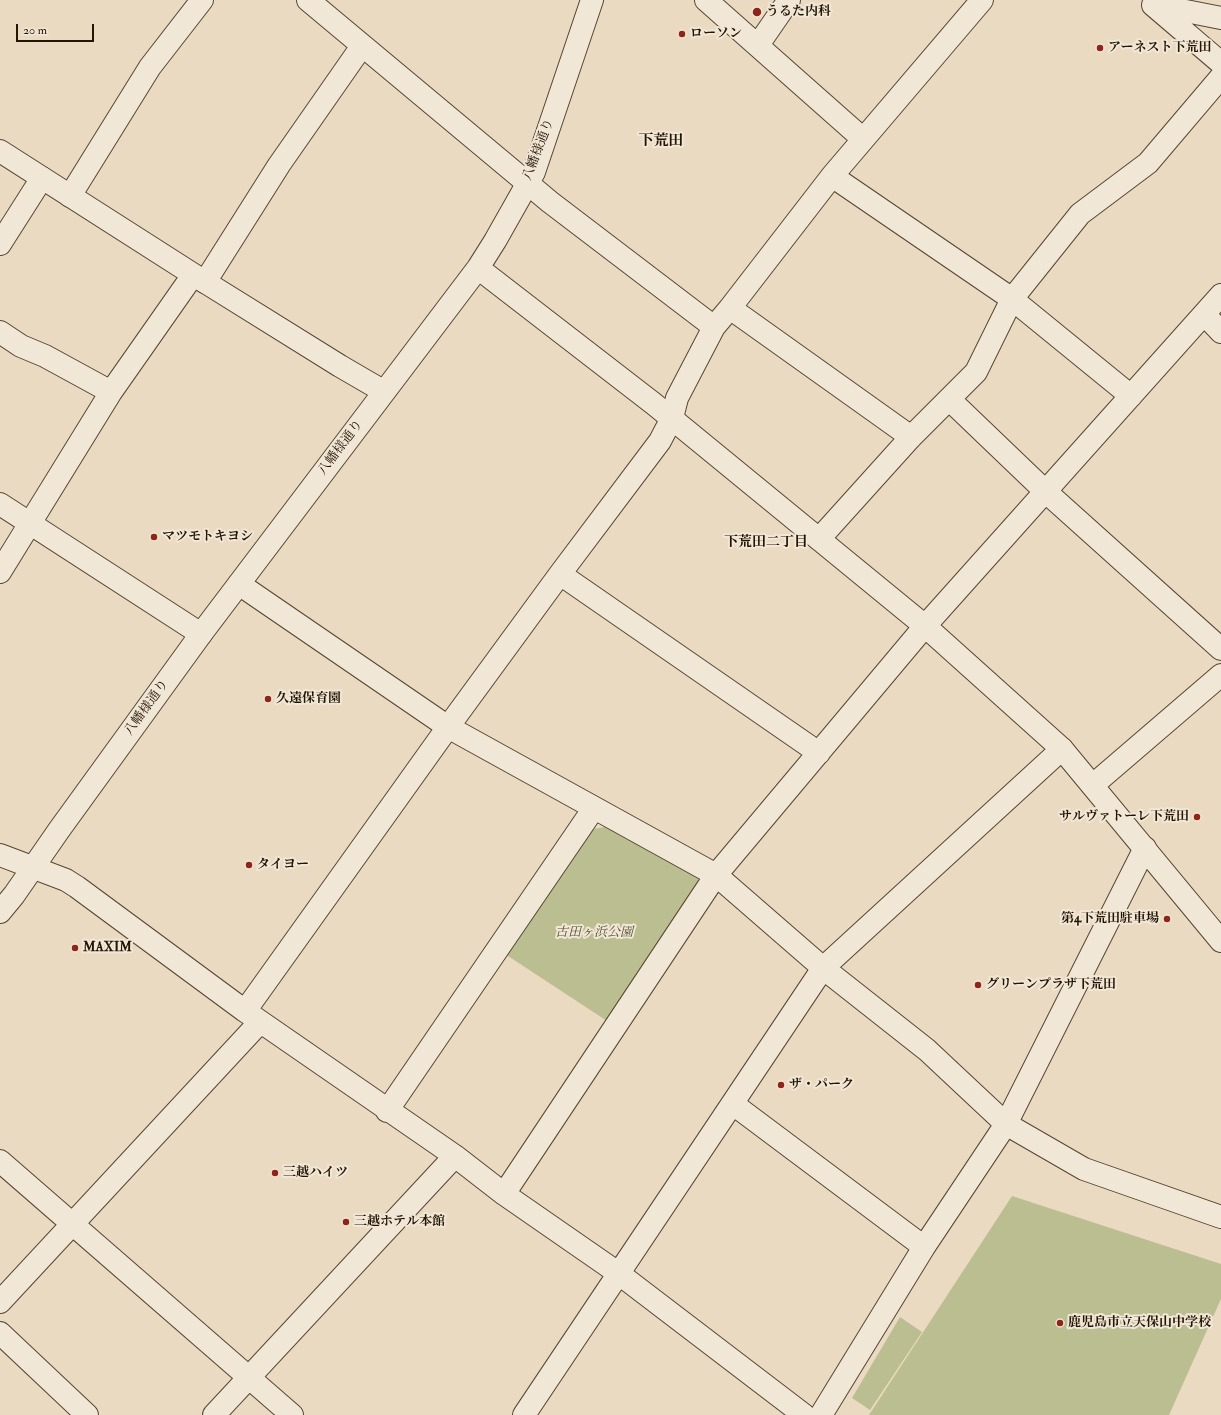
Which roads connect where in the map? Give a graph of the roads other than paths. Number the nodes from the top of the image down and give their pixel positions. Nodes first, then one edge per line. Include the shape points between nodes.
1 (202, 0) edge
2 (308, 0) edge
3 (592, 0) edge
4 (706, 0) edge
5 (789, 0) edge
6 (982, 0) edge
7 (1149, 2) edge
8 (1221, 18) edge
9 (758, 45) junction
10 (362, 46) junction
11 (1221, 63) edge
12 (1221, 77) edge
13 (863, 139) junction
14 (0, 151) edge
15 (832, 176) junction
16 (42, 178) junction
17 (527, 184) junction
18 (70, 196) junction
19 (0, 244) edge
20 (478, 268) junction
21 (199, 278) junction
22 (1221, 295) edge
23 (1012, 299) junction
24 (730, 308) junction
25 (1204, 314) junction
26 (714, 327) junction
27 (0, 332) edge
28 (1221, 332) edge
29 (384, 391) junction
30 (111, 392) junction
31 (1131, 396) junction
32 (949, 400) junction
33 (672, 418) junction
34 (911, 438) junction
35 (1045, 491) junction
36 (0, 504) edge
37 (31, 523) junction
38 (819, 539) junction
39 (0, 572) edge
40 (560, 574) junction
41 (239, 584) junction
42 (925, 626) junction
43 (201, 634) junction
44 (1221, 649) edge
45 (1221, 675) edge
46 (448, 727) junction
47 (1062, 749) junction
48 (819, 753) junction
49 (1093, 785) junction
50 (594, 808) junction
51 (1145, 848) junction
52 (0, 855) edge
53 (34, 867) junction
54 (716, 875) junction
55 (0, 912) edge
56 (1221, 941) edge
57 (823, 968) junction
58 (253, 1017) junction
59 (733, 1104) junction
60 (387, 1111) junction
61 (1006, 1124) junction
62 (455, 1156) junction
63 (0, 1161) edge
64 (504, 1194) junction
65 (1221, 1217) edge
66 (72, 1224) junction
67 (924, 1247) junction
68 (618, 1273) junction
69 (0, 1302) edge
70 (0, 1333) edge
71 (250, 1378) junction
72 (87, 1415) edge
73 (214, 1415) edge
74 (292, 1415) edge
75 (524, 1415) edge
76 (804, 1415) edge
77 (821, 1415) edge

1 - 18 street via 150,67
2 - 10 street
3 - 17 street, 八幡様通り via 534,172
4 - 9 street
5 - 9 street
6 - 13 street
7 - 8 street
7 - 11 street
9 - 13 street
10 - 17 street
10 - 21 street
12 - 23 street via 1148,163 1080,214
13 - 15 street
14 - 16 street
15 - 23 street
15 - 24 street
16 - 18 street
16 - 19 street
17 - 20 street, 八幡様通り
17 - 26 street
18 - 21 street
20 - 29 street, 八幡様通り
20 - 33 street
21 - 29 street
21 - 30 street
22 - 25 street
23 - 31 street
23 - 32 street via 976,372
24 - 26 street
24 - 34 street
25 - 28 street
25 - 31 street
26 - 33 street via 677,398
27 - 30 street via 21,346 45,356
29 - 41 street, 八幡様通り
30 - 37 street
31 - 35 street
32 - 34 street
32 - 35 street
33 - 38 street
33 - 40 street via 660,441
34 - 38 street
35 - 42 street
35 - 44 street
36 - 37 street
37 - 39 street
37 - 43 street
38 - 42 street
40 - 46 street
40 - 48 street
41 - 43 street, 八幡様通り
41 - 46 street
42 - 47 street
42 - 48 street
43 - 53 street, 八幡様通り
45 - 49 street
46 - 50 street
46 - 58 street
47 - 49 street
47 - 57 street
48 - 54 street
49 - 51 street
50 - 54 street
50 - 60 street
51 - 56 street
51 - 61 street
52 - 53 street
53 - 55 street, 八幡様通り
53 - 58 street via 77,887
54 - 57 street
54 - 64 street
57 - 59 street
57 - 61 street via 927,1050
58 - 60 street
58 - 66 street
59 - 67 street
59 - 68 street
60 - 62 street
61 - 65 street via 1084,1169
61 - 67 street
62 - 64 street
62 - 71 street
63 - 66 street
64 - 68 street
66 - 69 street
66 - 71 street
67 - 77 street
68 - 75 street
68 - 76 street
70 - 72 street
71 - 73 street
71 - 74 street

